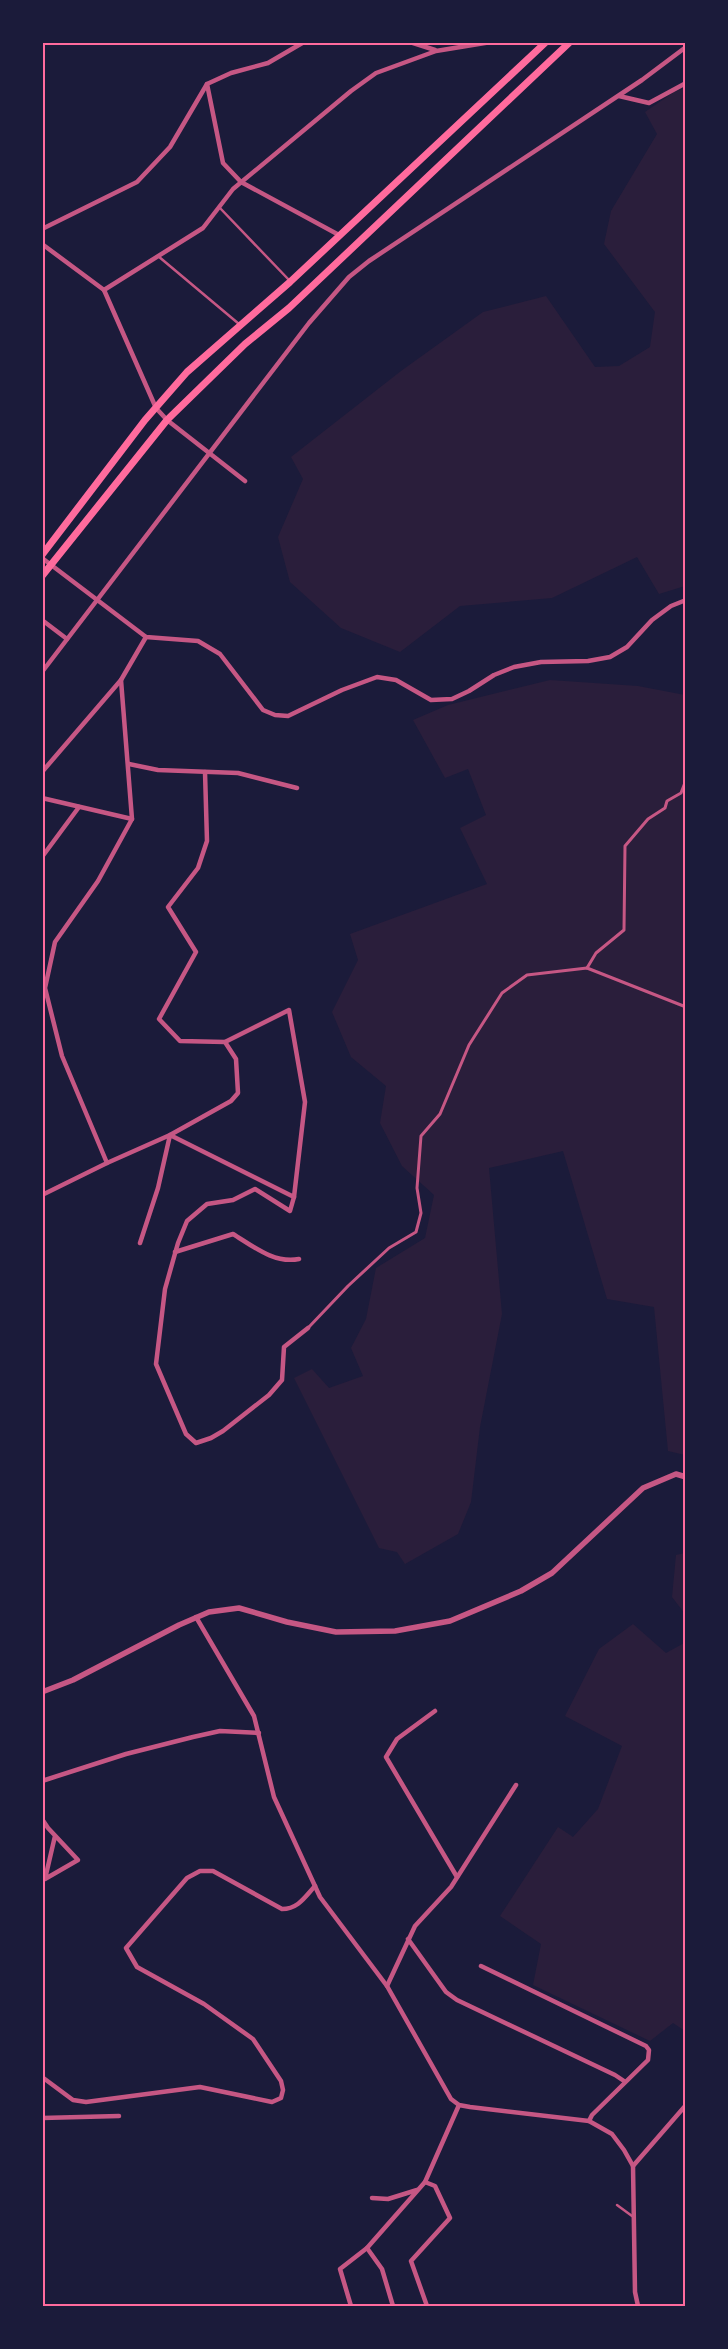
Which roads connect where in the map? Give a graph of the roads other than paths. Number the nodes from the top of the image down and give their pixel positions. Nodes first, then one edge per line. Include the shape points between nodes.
1 (304, 42) edge
2 (410, 42) edge
3 (491, 42) edge
4 (546, 42) edge
5 (570, 42) edge
6 (686, 47) edge
7 (436, 51) junction
8 (686, 83) edge
9 (207, 84) junction
10 (619, 96) junction
11 (242, 182) junction
12 (219, 207) junction
13 (42, 229) edge
14 (339, 235) junction
15 (42, 244) edge
16 (158, 256) junction
17 (290, 282) junction
18 (104, 290) junction
19 (240, 325) junction
20 (156, 408) junction
21 (167, 420) junction
22 (209, 452) junction
23 (245, 481) dead end
24 (42, 554) edge
25 (42, 558) edge
26 (51, 564) junction
27 (42, 576) edge
28 (98, 599) junction
29 (686, 600) edge
30 (42, 620) edge
31 (146, 637) junction
32 (67, 639) junction
33 (42, 672) edge
34 (121, 680) junction
35 (129, 764) junction
36 (42, 772) edge
37 (205, 772) junction
38 (686, 780) edge
39 (297, 788) dead end
40 (42, 798) edge
41 (78, 807) junction
42 (132, 819) junction
43 (42, 857) edge
44 (587, 968) junction
45 (686, 1007) edge
46 (225, 1042) junction
47 (170, 1135) junction
48 (106, 1163) junction
49 (42, 1195) edge
50 (294, 1197) junction
51 (140, 1243) dead end
52 (175, 1252) junction
53 (299, 1259) dead end
54 (308, 1328) joint
55 (686, 1477) edge
56 (196, 1617) junction
57 (42, 1692) edge
58 (435, 1711) dead end
59 (259, 1734) junction
60 (42, 1781) edge
61 (516, 1786) dead end
62 (42, 1819) edge
63 (55, 1836) junction
64 (457, 1877) junction
65 (44, 1881) edge
66 (315, 1886) junction
67 (408, 1939) junction
68 (481, 1966) dead end
69 (387, 1986) junction
70 (42, 2077) edge
71 (624, 2081) junction
72 (459, 2105) junction
73 (686, 2105) edge
74 (119, 2116) dead end
75 (42, 2118) edge
76 (589, 2121) junction
77 (633, 2166) junction
78 (425, 2182) junction
79 (418, 2190) junction
80 (372, 2198) dead end
81 (617, 2205) dead end
82 (633, 2216) junction
83 (367, 2248) junction
84 (351, 2306) edge
85 (393, 2306) edge
86 (427, 2306) edge
87 (638, 2306) edge

1 - 9 street via 268,64
2 - 7 street
3 - 7 street
4 - 14 main road
5 - 21 main road
6 - 10 street
7 - 11 street via 376,73
8 - 10 street via 649,103
9 - 11 street via 223,163
9 - 13 street via 170,147 137,182
10 - 22 street via 396,241 349,277 308,323
11 - 12 street
11 - 14 street
12 - 16 street via 203,228
12 - 17 lane
14 - 17 main road
15 - 18 street
16 - 18 street
16 - 19 lane
17 - 19 main road
18 - 20 street
19 - 20 main road via 187,372
20 - 21 street
20 - 24 main road
21 - 22 street
21 - 26 main road
22 - 23 street
22 - 28 street
25 - 26 street
26 - 27 main road
26 - 28 street
28 - 31 street
28 - 32 street
29 - 31 street via 652,620 627,647 610,656 588,662 541,662 514,667 452,699 431,700 396,680 377,676 288,716 263,710 220,654 198,641
30 - 32 street
31 - 34 street
32 - 33 street
34 - 35 street
34 - 36 street
35 - 37 street via 158,770
35 - 42 street
37 - 39 street via 238,773
37 - 46 street via 207,841 198,868 168,908 196,952 159,1019 180,1041
38 - 44 street via 681,793 667,801 665,808 648,819 625,846 624,930 596,953
40 - 41 street
41 - 42 street
41 - 43 street
42 - 48 street via 98,881 55,942 45,988 62,1056
44 - 45 street
44 - 54 street via 527,975 502,993 469,1045 440,1114 420,1136 417,1188 421,1212 416,1232 389,1248
46 - 47 street via 236,1059 238,1093 231,1101
46 - 50 street via 289,1010 305,1102
47 - 48 street
47 - 50 street
47 - 51 street via 158,1188
48 - 49 street
50 - 52 street via 290,1211 255,1189 233,1200 207,1204 187,1221
52 - 53 street via 233,1234 266,1254 286,1261
52 - 54 street via 165,1289 156,1364 186,1434 196,1443 224,1431 269,1395 282,1380 284,1347
55 - 56 street via 676,1474 643,1488 552,1573 521,1591 450,1621 396,1631 336,1632 239,1608
56 - 57 street via 73,1680
56 - 59 street via 254,1716
58 - 64 street via 397,1739 386,1757
59 - 60 street via 220,1731 126,1754
59 - 66 street via 274,1797
61 - 64 street
62 - 63 street
63 - 65 street
63 - 65 street via 78,1860
64 - 67 street via 415,1926
66 - 69 street
66 - 70 street via 300,1903 290,1909 282,1908 213,1871 200,1871 187,1878 126,1948 137,1967 204,2004 253,2039 281,2081 281,2098 272,2102 200,2086 86,2102 73,2100
67 - 69 street
67 - 71 street via 446,1992 457,2000
68 - 71 street via 646,2046 648,2060
69 - 72 street via 451,2099
71 - 76 street
72 - 76 street
72 - 78 street
73 - 77 street
74 - 75 street
76 - 77 street via 612,2134
77 - 82 street
78 - 79 street
78 - 86 street via 434,2186 450,2218 411,2261
79 - 80 street via 388,2198
79 - 83 street
81 - 82 lane
82 - 87 street
83 - 84 street via 340,2269
83 - 85 street via 382,2269

